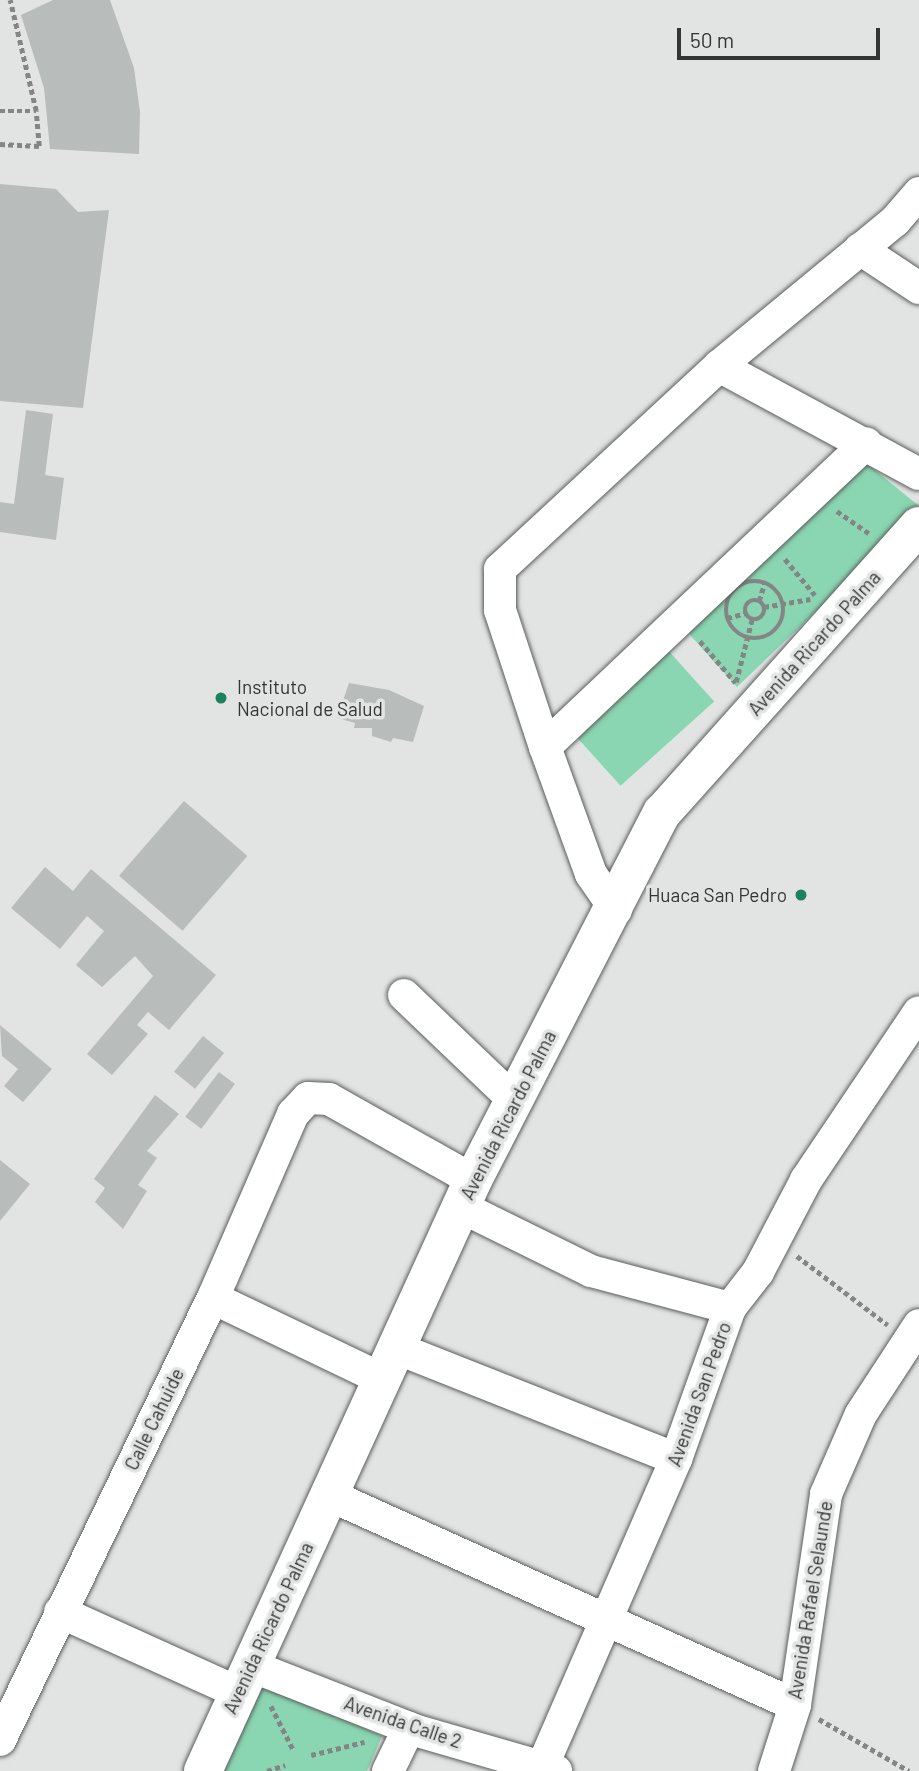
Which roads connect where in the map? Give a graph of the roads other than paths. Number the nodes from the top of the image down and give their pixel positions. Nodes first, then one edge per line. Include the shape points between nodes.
1 (919, 193) edge
2 (860, 249) junction
3 (919, 288) edge
4 (719, 366) junction
5 (866, 443) junction
6 (919, 474) edge
7 (919, 526) edge
8 (545, 747) junction
9 (616, 910) junction
10 (404, 995) dead end
11 (919, 1012) edge
12 (515, 1101) junction
13 (467, 1193) junction
14 (213, 1298) junction
15 (730, 1308) junction
16 (915, 1338) edge
17 (389, 1363) junction
18 (676, 1459) junction
19 (329, 1495) junction
20 (60, 1612) junction
21 (608, 1618) junction
22 (245, 1680) junction
23 (795, 1705) junction
24 (409, 1727) junction
25 (0, 1741) edge
26 (550, 1768) edge
27 (203, 1771) edge
28 (388, 1771) edge
29 (774, 1771) edge

1 - 2 street via 895,221
2 - 3 street
2 - 4 street
4 - 5 street
4 - 8 street via 500,569 500,610
5 - 6 street
5 - 8 street
7 - 9 street, Avenida Ricardo Palma via 662,813
8 - 9 street via 591,874
9 - 12 street, Avenida Ricardo Palma
10 - 12 street
11 - 15 street, Avenida San Pedro via 806,1180 758,1272
12 - 13 street, Avenida Ricardo Palma
13 - 14 street, Calle Cahuide via 329,1099 308,1098 293,1114
13 - 15 street via 591,1271
13 - 17 street, Avenida Ricardo Palma
14 - 17 street
14 - 20 street, Calle Cahuide
15 - 18 street, Avenida San Pedro
16 - 23 street, Avenida Rafael Selaunde via 861,1414 826,1494
17 - 18 street
17 - 19 street, Avenida Ricardo Palma
18 - 21 street, Avenida San Pedro
19 - 21 street
19 - 22 street, Avenida Ricardo Palma
20 - 22 street, Avenida Calle 2
20 - 25 street, Calle Cahuide
21 - 23 street
21 - 26 street, Avenida San Pedro
22 - 24 street, Avenida Calle 2
22 - 27 street, Avenida Ricardo Palma
23 - 29 street, Avenida Rafael Selaunde
24 - 26 street, Avenida Calle 2
24 - 28 street

